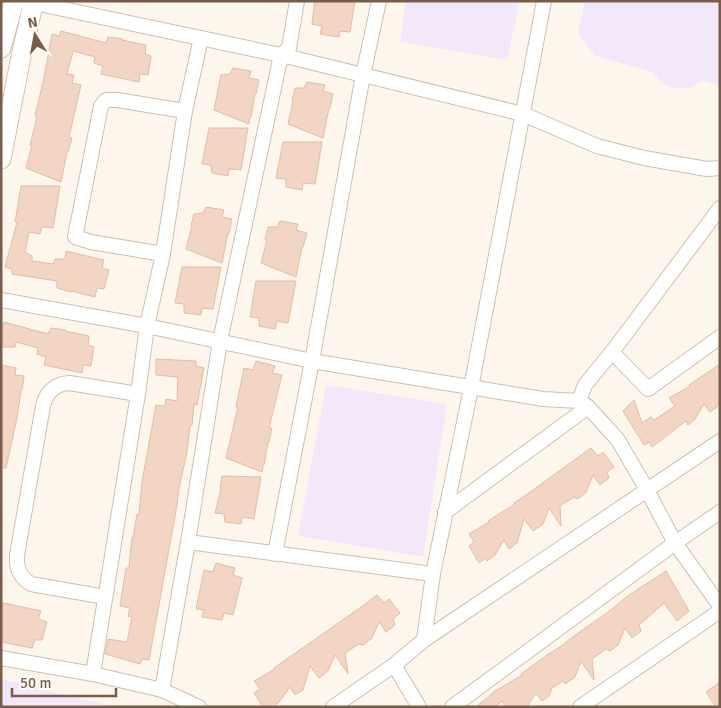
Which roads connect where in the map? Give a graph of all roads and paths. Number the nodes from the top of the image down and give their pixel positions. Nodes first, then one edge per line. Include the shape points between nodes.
1 (14, 1) edge
2 (297, 1) edge
3 (379, 1) edge
4 (544, 1) edge
5 (31, 2) edge
6 (201, 38) junction
7 (1, 47) edge
8 (281, 55) junction
9 (362, 76) junction
10 (186, 111) junction
11 (523, 114) junction
12 (1, 159) edge
13 (720, 168) edge
14 (720, 208) edge
15 (163, 254) junction
16 (1, 300) edge
17 (147, 326) junction
18 (720, 336) edge
19 (220, 341) junction
20 (612, 352) junction
21 (312, 361) junction
22 (471, 388) junction
23 (138, 394) junction
24 (584, 404) junction
25 (720, 441) edge
26 (647, 490) junction
27 (445, 512) junction
28 (720, 512) edge
29 (188, 542) junction
30 (675, 543) junction
31 (275, 554) junction
32 (433, 574) junction
33 (105, 597) junction
34 (720, 606) edge
35 (720, 611) edge
36 (424, 640) junction
37 (1, 658) edge
38 (394, 665) junction
39 (93, 674) junction
40 (162, 690) junction
41 (200, 707) edge
42 (334, 707) edge
43 (420, 707) edge
44 (452, 707) edge
45 (580, 707) edge

1 - 7 main road
2 - 8 street via 289,48
3 - 9 street
4 - 11 street
5 - 6 street
5 - 12 main road
6 - 8 street
6 - 10 street
8 - 9 street
8 - 19 street
9 - 11 street
9 - 21 street
10 - 15 street
10 - 15 street via 106,100 101,106 75,237
11 - 13 street via 597,146 644,158 707,169
11 - 22 street
14 - 20 street
15 - 17 street
16 - 17 street
17 - 19 street
17 - 23 street
18 - 20 street via 648,389
19 - 21 street
19 - 29 street
20 - 24 street via 585,385
21 - 22 street
21 - 31 street
22 - 24 street
22 - 27 street
23 - 33 street
23 - 33 street via 62,383 47,395 17,555 18,569 31,584
24 - 26 street via 618,440
24 - 27 street
25 - 26 street
26 - 30 street
26 - 36 street
27 - 32 street
28 - 30 street
29 - 31 street
29 - 40 street
30 - 34 street
30 - 44 street
31 - 32 street
32 - 36 street
33 - 39 street
35 - 45 street
36 - 38 street
37 - 39 street
38 - 42 street
38 - 43 street
39 - 40 street
40 - 41 street

